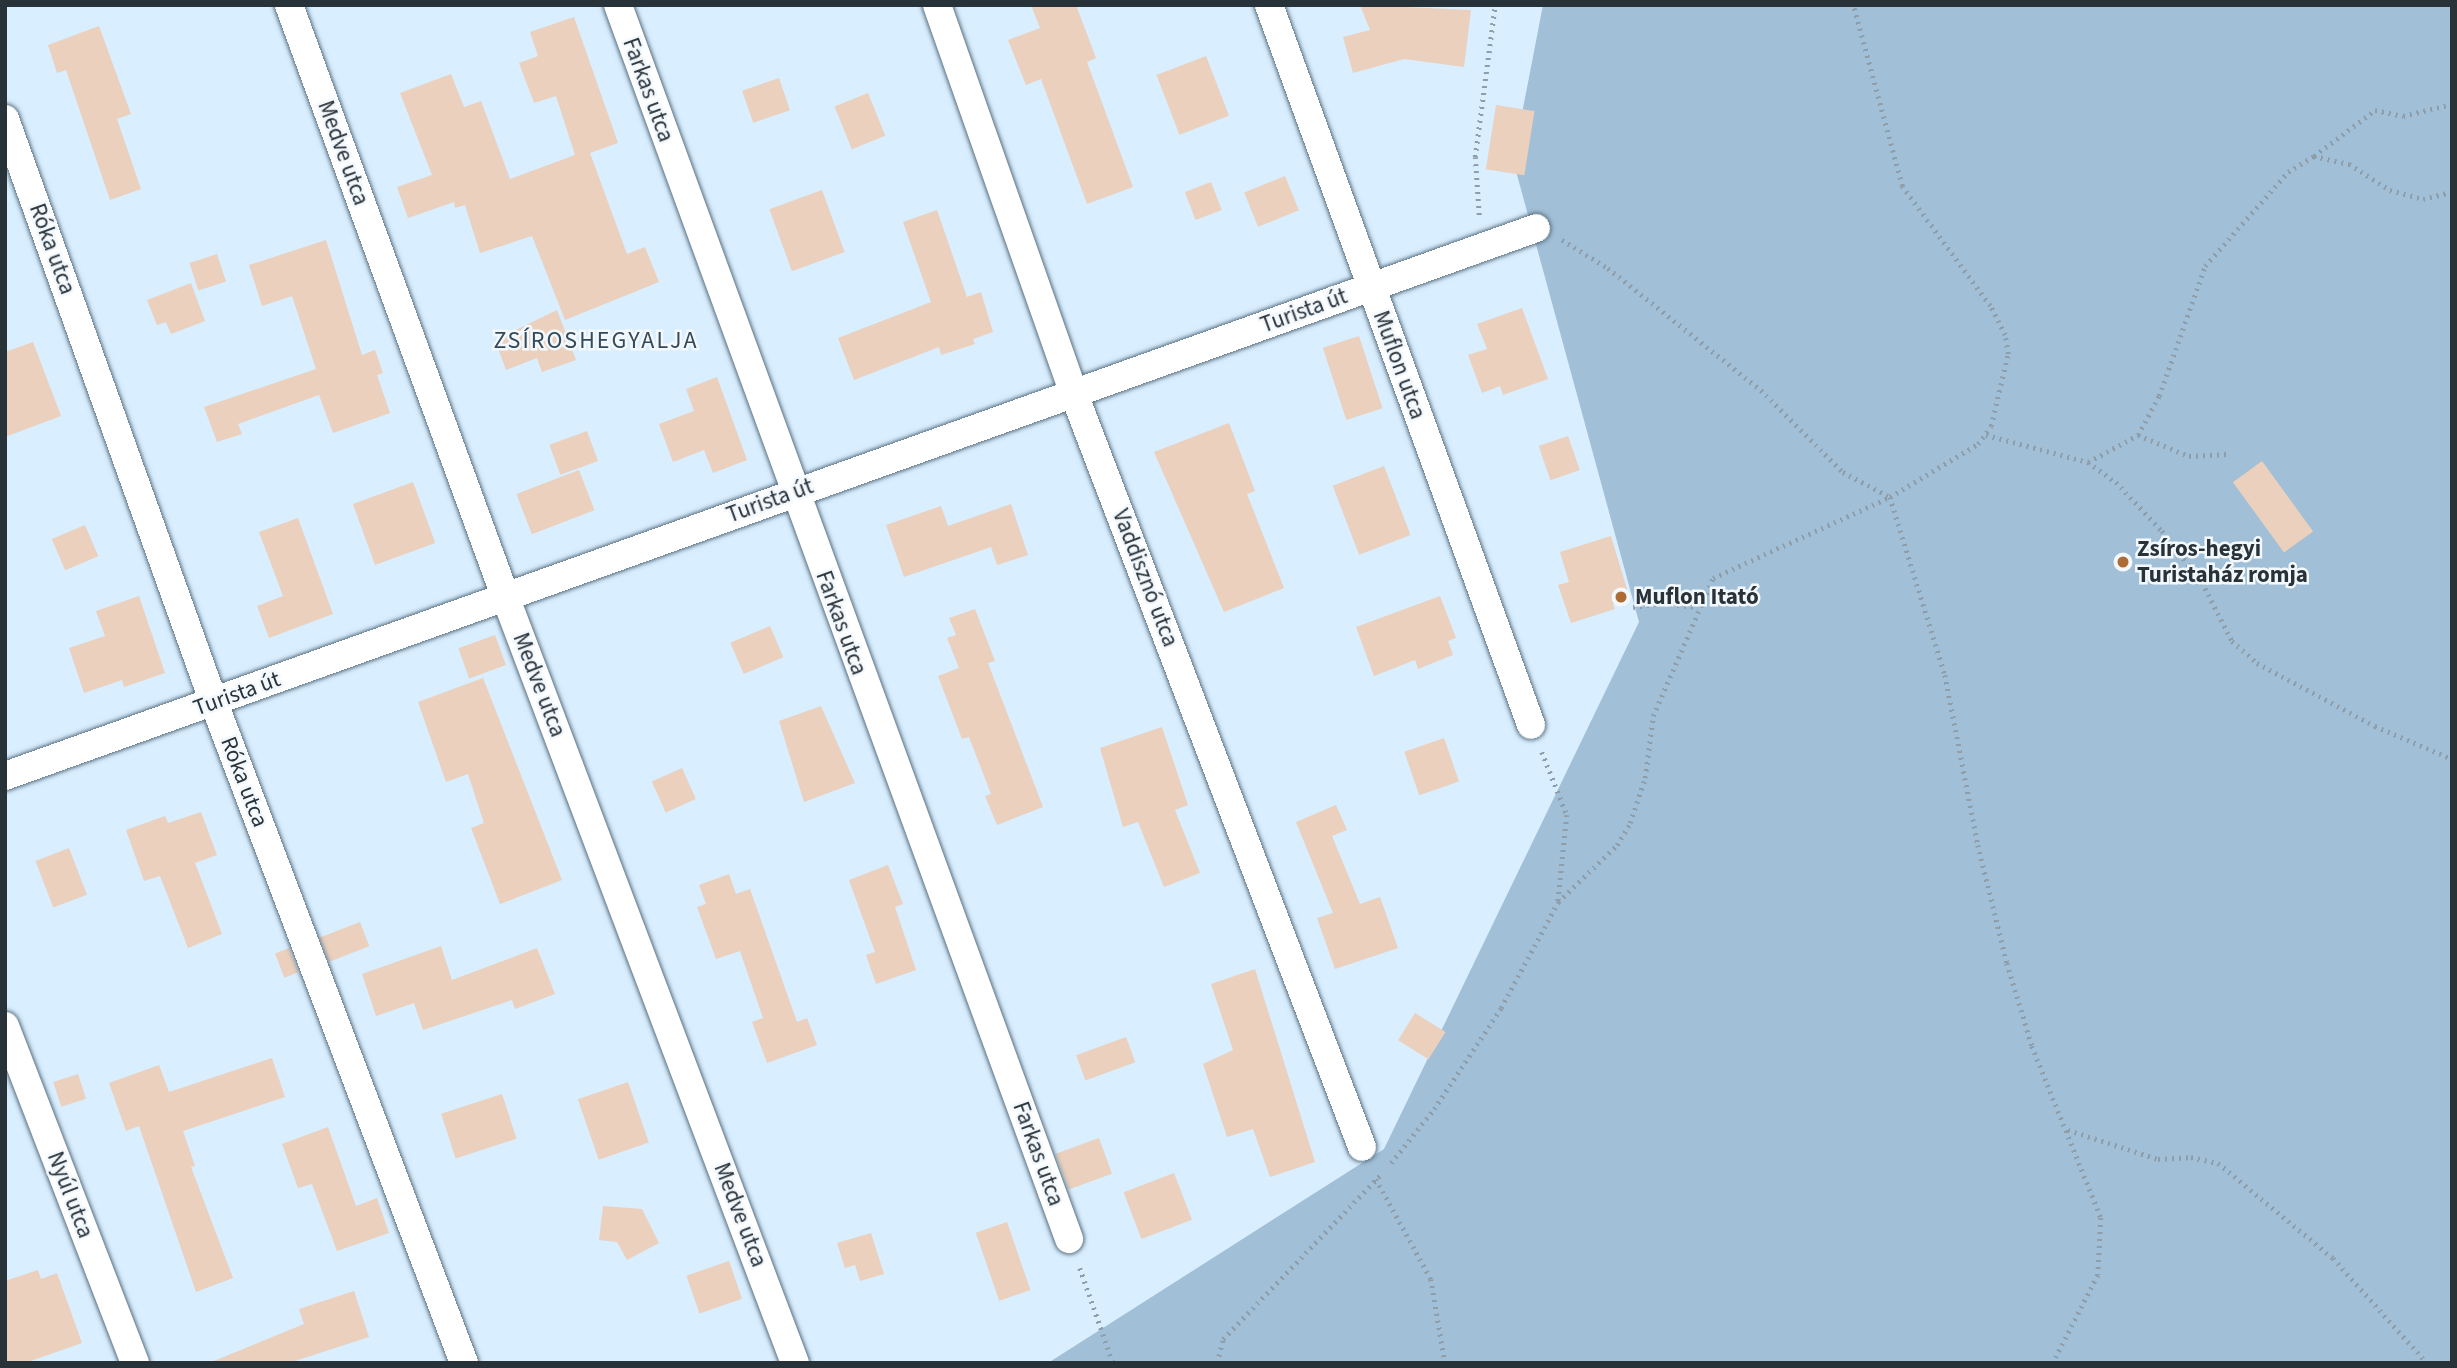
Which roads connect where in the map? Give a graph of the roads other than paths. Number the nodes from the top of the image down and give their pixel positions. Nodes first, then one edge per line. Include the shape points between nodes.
1 (289, 5) edge
2 (618, 5) edge
3 (937, 5) edge
4 (1269, 5) edge
5 (5, 119) edge
6 (1536, 228) road end
7 (1370, 288) junction
8 (1074, 394) junction
9 (794, 493) junction
10 (505, 596) junction
11 (214, 703) junction
12 (1531, 725) road end
13 (5, 776) edge
14 (5, 1026) edge
15 (1362, 1147) road end
16 (1069, 1238) road end
17 (135, 1363) edge
18 (464, 1363) edge
19 (795, 1363) edge

1 - 10 street, Medve utca
2 - 9 street, Farkas utca
3 - 8 street, Vaddisznó utca
4 - 7 street, Muflon utca
5 - 11 street, Róka utca
6 - 7 street, Turista út
7 - 8 street, Turista út
7 - 12 street, Muflon utca
8 - 9 street, Turista út
8 - 15 street, Vaddisznó utca
9 - 10 street, Turista út
9 - 16 street, Farkas utca
10 - 11 street, Turista út
10 - 19 street, Medve utca
11 - 13 street, Turista út
11 - 18 street, Róka utca
14 - 17 street, Nyúl utca

